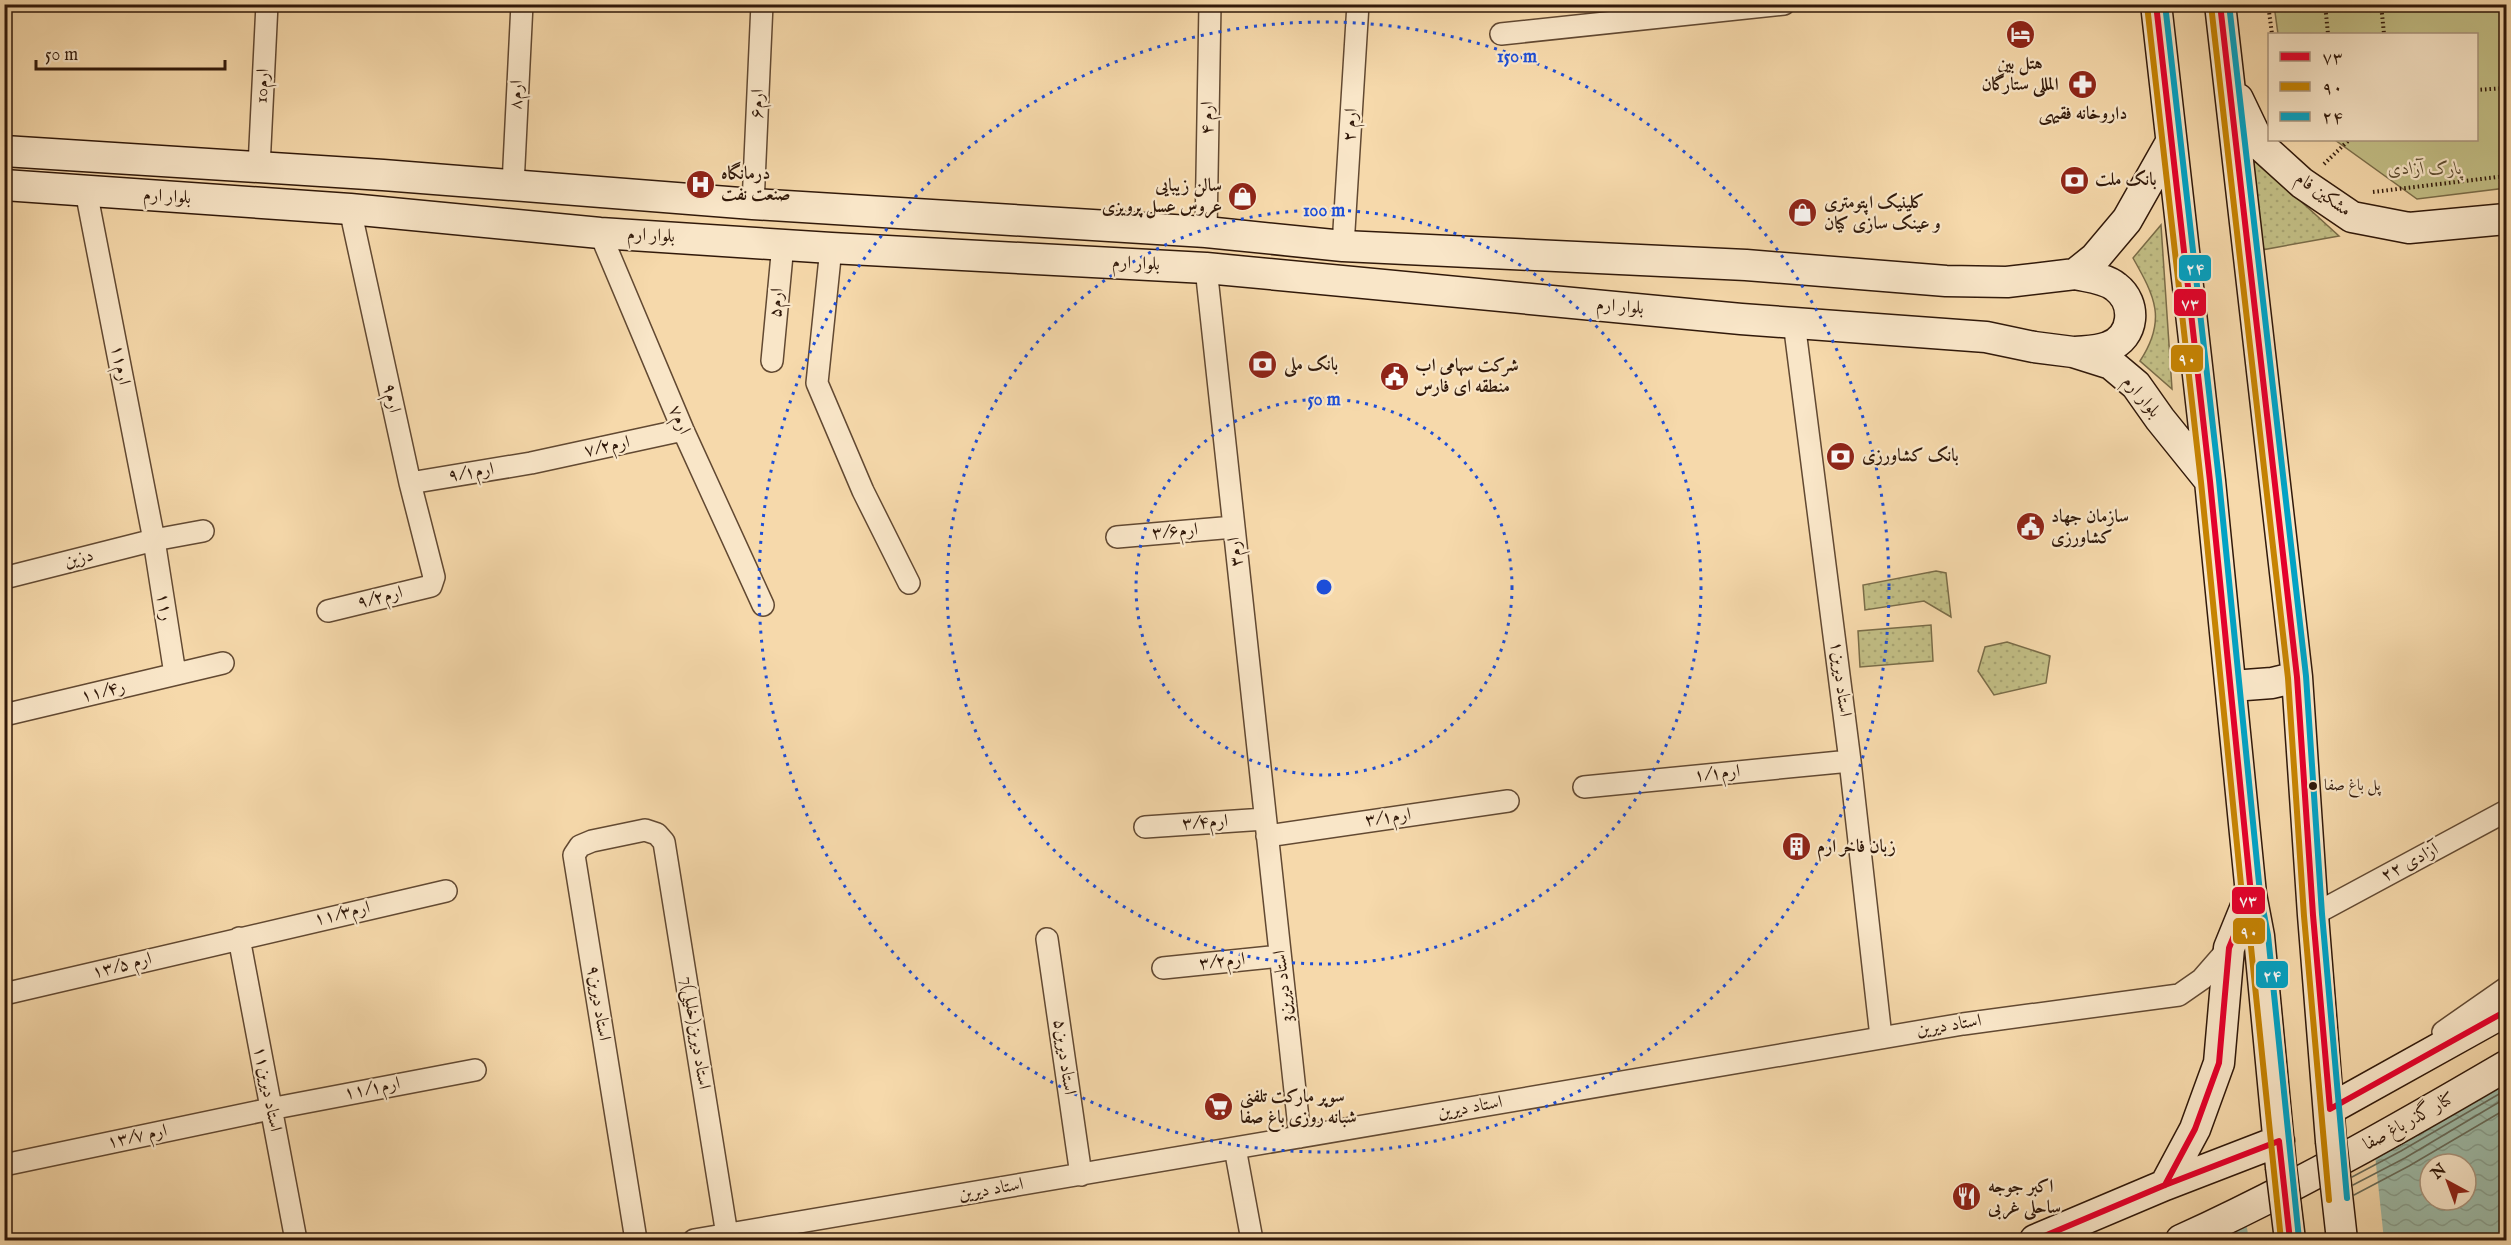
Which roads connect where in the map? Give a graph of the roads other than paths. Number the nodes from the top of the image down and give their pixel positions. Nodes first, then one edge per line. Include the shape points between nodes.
1 (267, 4) edge
2 (522, 4) edge
3 (762, 4) edge
4 (1210, 4) edge
5 (1358, 4) edge
6 (1785, 4) edge
7 (2156, 4) edge
8 (2220, 4) edge
9 (1501, 34) dead end
10 (2228, 76) junction
11 (2171, 142) junction
12 (4, 150) edge
13 (259, 167) junction
14 (383, 175) junction
15 (4, 185) edge
16 (513, 185) junction
17 (86, 191) junction
18 (753, 204) junction
19 (364, 211) junction
20 (2506, 219) edge
21 (1206, 232) junction
22 (600, 233) junction
23 (783, 244) junction
24 (1343, 246) junction
25 (831, 248) junction
26 (1206, 268) junction
27 (2075, 274) junction
28 (1794, 322) junction
29 (2073, 352) junction
30 (772, 361) dead end
31 (683, 430) junction
32 (531, 463) joint
33 (2210, 481) junction
34 (410, 483) junction
35 (1234, 527) junction
36 (203, 531) dead end
37 (1117, 537) dead end
38 (153, 540) junction
39 (4, 578) edge
40 (909, 583) dead end
41 (431, 586) joint
42 (763, 605) dead end
43 (328, 611) dead end
44 (223, 663) dead end
45 (175, 674) junction
46 (2297, 677) junction
47 (2232, 686) junction
48 (4, 715) edge
49 (1850, 761) junction
50 (1584, 787) dead end
51 (1508, 801) dead end
52 (2506, 812) edge
53 (1145, 827) dead end
54 (1266, 827) junction
55 (657, 834) joint
56 (446, 891) dead end
57 (2251, 894) junction
58 (2313, 915) junction
59 (239, 938) junction
60 (1047, 939) dead end
61 (2229, 948) junction
62 (1280, 956) junction
63 (1163, 968) dead end
64 (2506, 988) edge
65 (4, 994) edge
66 (2506, 1011) edge
67 (1881, 1037) junction
68 (2506, 1066) edge
69 (475, 1070) dead end
70 (270, 1109) junction
71 (2330, 1109) junction
72 (1300, 1137) junction
73 (1235, 1148) junction
74 (2280, 1154) junction
75 (4, 1165) edge
76 (1081, 1175) junction
77 (2165, 1185) junction
78 (727, 1235) junction
79 (296, 1240) edge
80 (636, 1240) edge
81 (694, 1240) edge
82 (1252, 1240) edge
83 (2036, 1240) edge
84 (2181, 1240) edge
85 (2290, 1240) edge
86 (2342, 1240) edge

1 - 13 street, ارم10
2 - 16 street, ارم۸
3 - 18 street, ارم۶
4 - 21 street, ارم ۴
5 - 24 street, ارم ۲
6 - 9 street
7 - 11 main road
8 - 10 main road
10 - 20 main road, مشکین فام via 2260,144 2302,183 2352,217 2409,228
10 - 46 main road
11 - 27 main road via 2127,220 2095,258
11 - 33 main road
12 - 13 main road, بلوار ارم
13 - 14 main road, بلوار ارم
14 - 16 main road, بلوار ارم
14 - 19 main road
15 - 17 main road, بلوار ارم
16 - 18 main road, بلوار ارم
17 - 19 main road, بلوار ارم
17 - 38 street, ارم۱۱
18 - 21 main road, بلوار ارم
19 - 22 main road, بلوار ارم
19 - 34 street, ارم۹
21 - 24 main road, بلوار ارم
22 - 23 main road, بلوار ارم
22 - 31 street, ارم۷
23 - 25 main road, بلوار ارم
23 - 30 street, ارم۵
24 - 27 main road, بلوار ارم via 1746,265 1946,281 2007,282
25 - 26 main road, بلوار ارم
25 - 40 street via 817,382 863,491
26 - 28 main road, بلوار ارم
26 - 35 street, ارم۳
27 - 29 main road via 2115,286 2130,306 2131,318 2129,328 2110,347
28 - 29 main road, بلوار ارم via 1986,337
28 - 49 street, استاد دیرین۱
29 - 33 main road, بلوار ارم via 2111,364 2136,385
31 - 32 street, ۷/۲ارم
31 - 42 street, ارم۷
32 - 34 street, ۹/۱ارم
33 - 47 main road
34 - 41 street, ارم۹ via 434,577
35 - 37 street, ۳/۶ارم
35 - 54 street, ارم۳
36 - 38 street, دزین
38 - 39 street, دزین
38 - 45 street, ۱۱ر
41 - 43 street, ۹/۲ارم
44 - 45 street, ۱۱/۴ر
45 - 48 street, ۱۱/۴ر
46 - 47 main road
46 - 58 main road
47 - 57 main road
49 - 50 street, ۱/۱ارم
49 - 67 street, استاد دیرین۱
51 - 54 street, ۳/۱ارم
52 - 58 street, آزادی ۲۲
53 - 54 street, ۳/۴ارم
54 - 62 street, 3استاد دیرین
55 - 78 street, 7استاد دیرین(خلیلی) via 664,842
55 - 80 street, استاد دیرین۹ via 645,830 592,841 580,846 574,855
56 - 59 street, ۱۱/۳ارم
57 - 61 main road
57 - 74 main road via 2259,936
58 - 71 main road
59 - 65 street, ۱۳/۵ ارم
59 - 70 street, استاد دیرین۱۱
60 - 76 street, استاد دیرین۵
61 - 67 street, استاد دیرین via 2202,979 2179,995
61 - 77 main road via 2219,1063 2195,1129
62 - 63 street, ۳/۲ارم
62 - 72 street, 3استاد دیرین
64 - 71 street
66 - 71 main road
67 - 72 street, استاد دیرین
68 - 84 main road, کنار گذر باغ صفا via 2400,1128 2227,1220
69 - 70 street, ۱۱/۱ارم
70 - 75 street, ۱۳/۷ ارم
70 - 79 street, استاد دیرین۱۱
71 - 86 main road, bridge
72 - 73 street, استاد دیرین
73 - 76 street, استاد دیرین
73 - 82 street
74 - 77 main road
74 - 85 main road, bridge
76 - 78 street, استاد دیرین
77 - 83 main road
78 - 81 street, استاد دیرین

